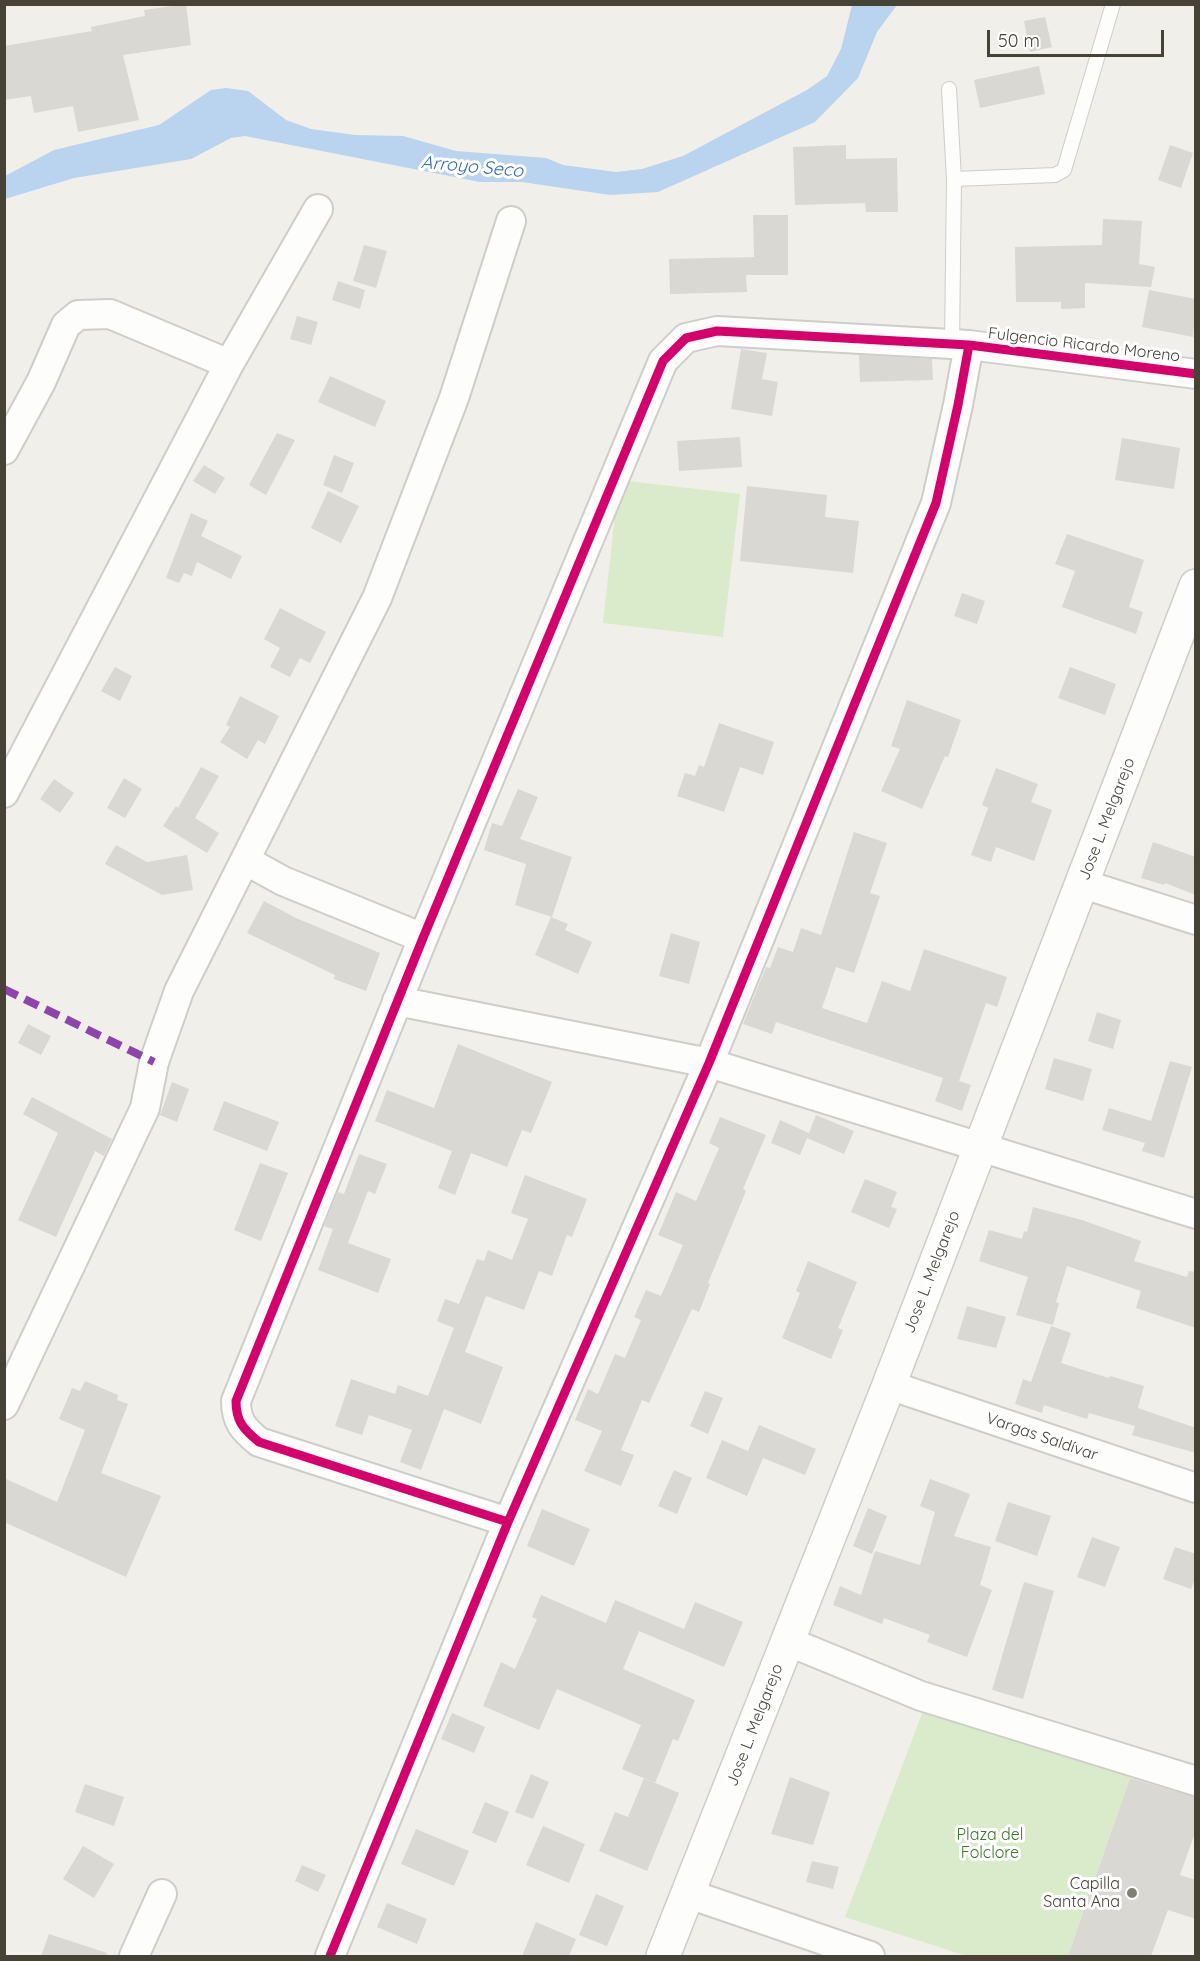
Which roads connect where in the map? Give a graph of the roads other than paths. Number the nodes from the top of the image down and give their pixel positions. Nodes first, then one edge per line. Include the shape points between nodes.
1 (1113, 4) edge
2 (949, 90) dead end
3 (954, 179) junction
4 (318, 209) dead end
5 (511, 221) dead end
6 (960, 345) junction
7 (229, 364) junction
8 (1196, 374) edge
9 (4, 450) edge
10 (1196, 586) edge
11 (1187, 633) edge
12 (4, 793) edge
13 (245, 860) junction
14 (1083, 884) junction
15 (1196, 920) edge
16 (423, 938) junction
17 (397, 1001) junction
18 (709, 1063) junction
19 (980, 1147) junction
20 (1196, 1214) edge
21 (889, 1385) junction
22 (4, 1405) edge
23 (1196, 1488) edge
24 (508, 1522) junction
25 (787, 1641) junction
26 (1196, 1781) edge
27 (162, 1894) dead end
28 (689, 1894) junction
29 (134, 1956) edge
30 (330, 1956) edge
31 (663, 1956) edge
32 (870, 1956) edge

1 - 3 lane via 1064,170 1055,175
2 - 3 lane
3 - 6 lane
4 - 7 street
5 - 13 street via 454,398 377,598
6 - 8 street, Fulgencio Ricardo Moreno
6 - 16 street, Fulgencio Ricardo Moreno via 717,331 686,338 663,361
6 - 18 street via 958,405 936,503
7 - 9 street via 110,314 78,315 66,325
7 - 12 street
10 - 11 street, Jose L. Melgarejo
11 - 14 street, Jose L. Melgarejo
13 - 16 street via 283,881
13 - 22 street via 179,991 154,1062 145,1108
14 - 15 street
14 - 19 street, Jose L. Melgarejo
16 - 17 street, Fulgencio Ricardo Moreno
17 - 18 street
17 - 24 street, Fulgencio Ricardo Moreno via 236,1401 236,1413 242,1428 259,1442
18 - 19 street
18 - 24 street
19 - 20 street
19 - 21 street, Jose L. Melgarejo
21 - 23 street, Vargas Saldívar
21 - 25 street, Jose L. Melgarejo
24 - 30 street
25 - 26 street via 921,1696
25 - 28 street, Jose L. Melgarejo
27 - 29 street
28 - 31 street, Jose L. Melgarejo
28 - 32 street

